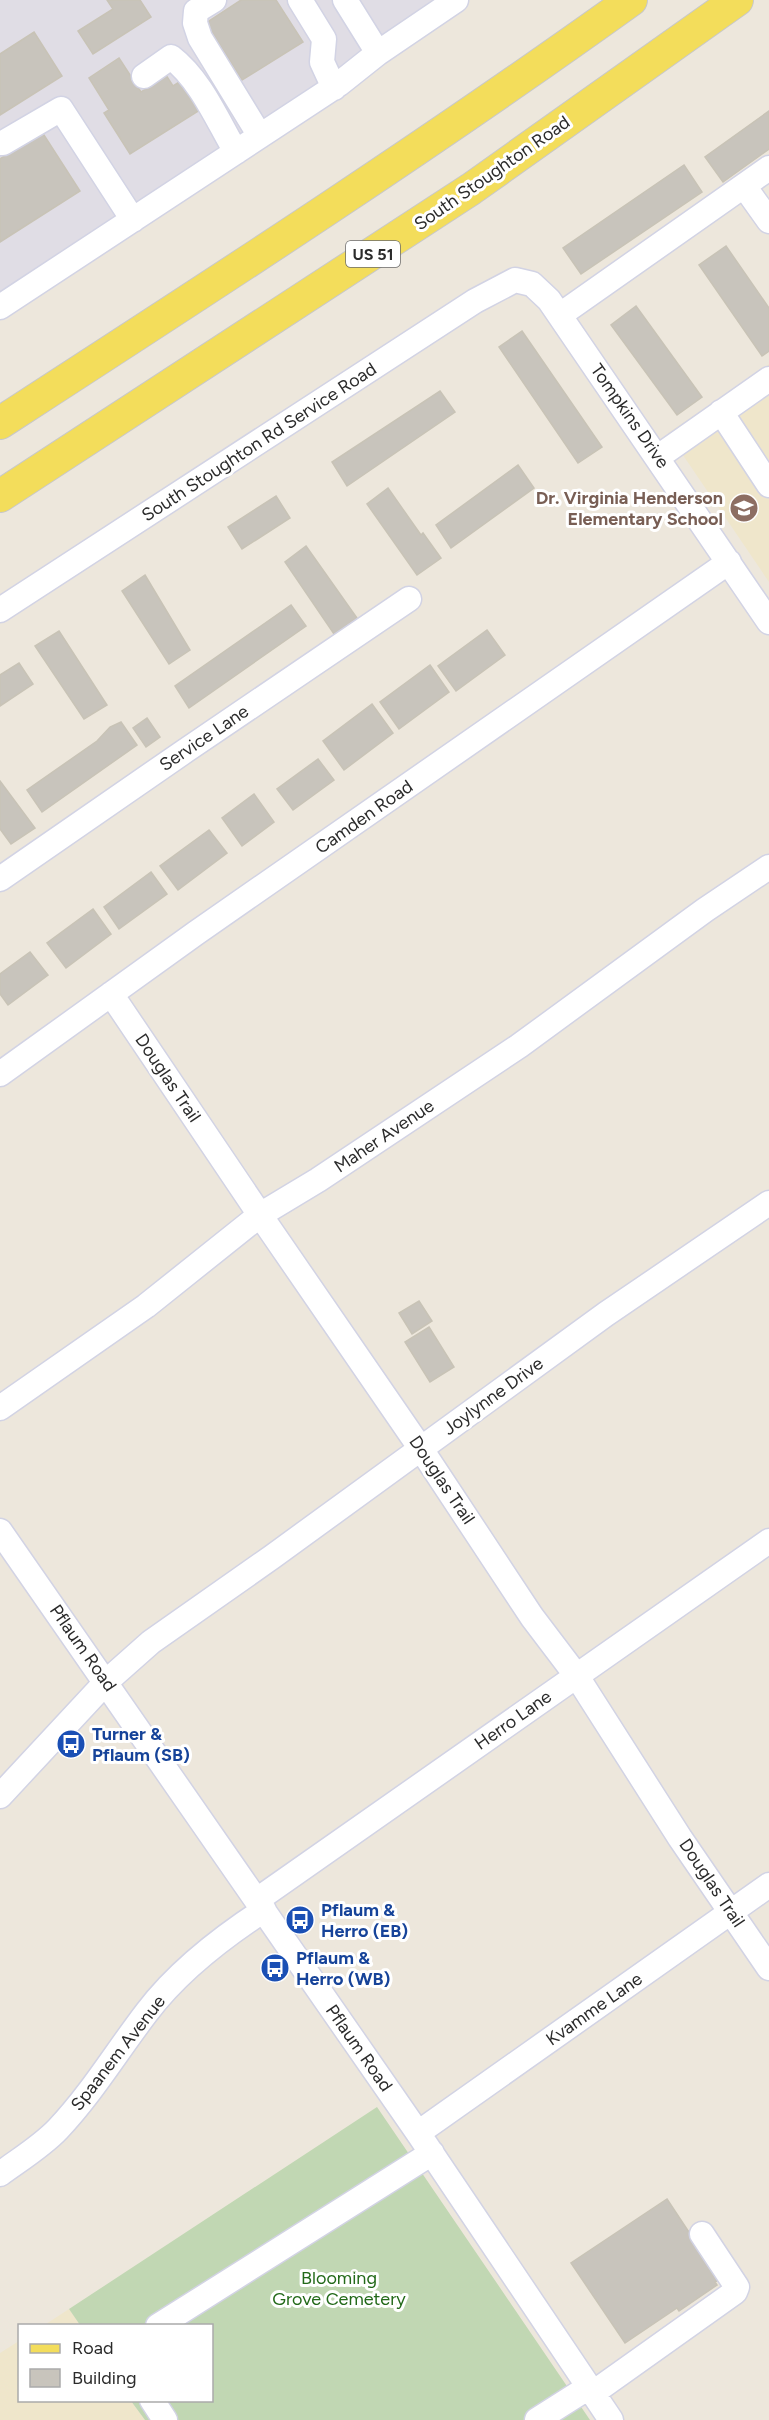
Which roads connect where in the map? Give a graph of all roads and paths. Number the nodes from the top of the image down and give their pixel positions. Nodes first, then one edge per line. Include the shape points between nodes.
1 (214, 0) edge
2 (300, 0) edge
3 (345, 0) edge
4 (456, 0) edge
5 (631, 0) edge
6 (737, 0) edge
7 (378, 53) junction
8 (144, 76) dead end
9 (334, 88) junction
10 (260, 136) junction
11 (0, 143) edge
12 (236, 152) junction
13 (769, 168) edge
14 (744, 186) junction
15 (133, 220) junction
16 (769, 221) edge
17 (521, 280) joint
18 (0, 307) edge
19 (560, 315) junction
20 (769, 379) edge
21 (721, 412) junction
22 (0, 423) edge
23 (658, 457) junction
24 (769, 485) edge
25 (0, 496) edge
26 (729, 562) junction
27 (409, 599) dead end
28 (0, 610) edge
29 (769, 622) edge
30 (769, 867) edge
31 (2, 873) edge
32 (111, 994) junction
33 (0, 1074) edge
34 (769, 1203) edge
35 (260, 1215) junction
36 (0, 1408) edge
37 (421, 1449) junction
38 (0, 1530) edge
39 (769, 1541) edge
40 (576, 1676) junction
41 (106, 1681) junction
42 (0, 1796) edge
43 (769, 1885) edge
44 (260, 1905) junction
45 (732, 1913) junction
46 (769, 1968) edge
47 (418, 2133) junction
48 (432, 2153) junction
49 (0, 2174) edge
50 (702, 2234) dead end
51 (160, 2324) edge
52 (591, 2390) junction
53 (153, 2402) edge
54 (165, 2420) edge
55 (537, 2420) edge
56 (611, 2420) edge

1 - 10 street via 196,11 200,38
2 - 9 street via 324,39 322,62
3 - 7 street
4 - 7 street
5 - 22 main road via 399,162
6 - 25 main road, South Stoughton Road / US 51 via 471,189
7 - 9 street
8 - 12 street via 171,57 183,66
9 - 10 street
10 - 12 street
11 - 15 street via 61,109
12 - 15 street
13 - 14 street
14 - 16 street
14 - 19 street
15 - 18 street
17 - 19 street, Tompkins Drive via 532,284
17 - 28 street, South Stoughton Rd Service Road via 508,282 475,301
19 - 23 street, Tompkins Drive
20 - 21 street
21 - 23 street
21 - 24 street
23 - 26 street, Tompkins Drive
26 - 29 street, Tompkins Drive
26 - 32 street, Camden Road
27 - 31 street, Service Lane
30 - 35 street, Maher Avenue via 519,1046
32 - 33 street, Camden Road
32 - 35 street, Douglas Trail
34 - 37 street, Joylynne Drive via 606,1314
35 - 36 street, Maher Avenue via 146,1306
35 - 37 street, Douglas Trail
37 - 40 street, Douglas Trail via 532,1617
37 - 41 street, Joylynne Drive via 151,1642
38 - 41 street, Pflaum Road
39 - 40 street, Herro Lane
40 - 44 street, Herro Lane
40 - 45 street, Douglas Trail
41 - 42 street, Joylynne Drive
41 - 44 street, Pflaum Road
43 - 45 street, Kvamme Lane
44 - 47 street, Pflaum Road
44 - 49 street, Spaanem Avenue via 164,1992 85,2099 56,2131
45 - 46 street, Douglas Trail
45 - 47 street, Kvamme Lane
47 - 48 street, Pflaum Road
48 - 51 street
48 - 52 street, Pflaum Road
50 - 52 street via 737,2287 735,2292
52 - 55 street
52 - 56 street, Pflaum Road
53 - 54 street

